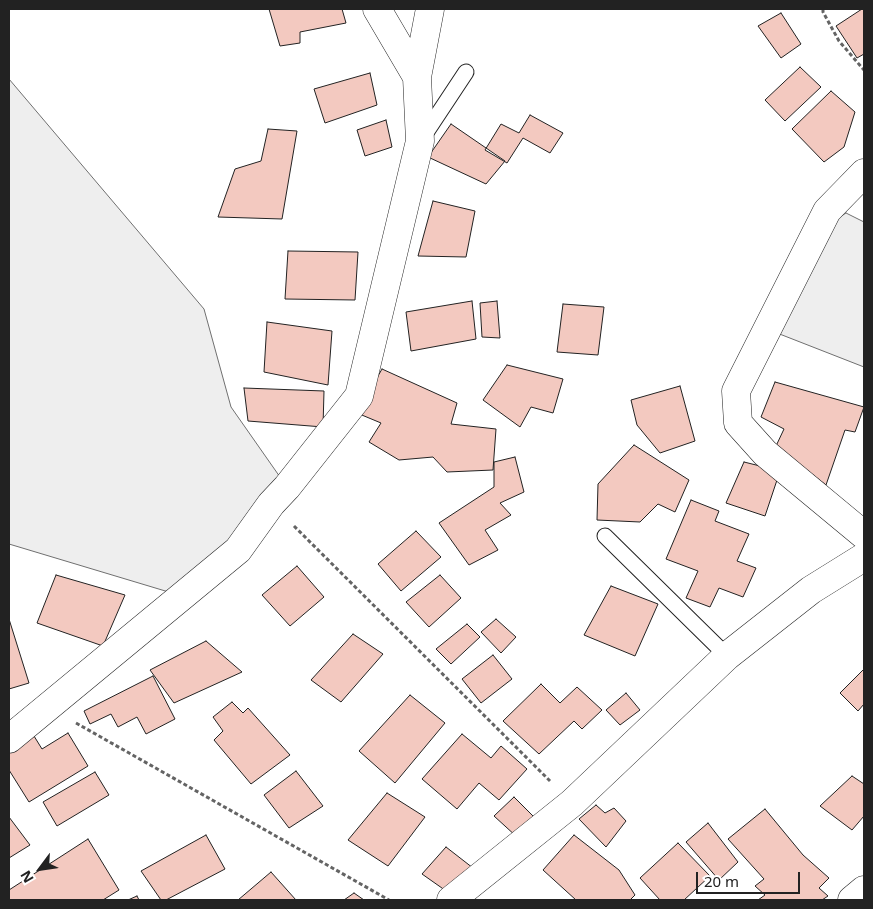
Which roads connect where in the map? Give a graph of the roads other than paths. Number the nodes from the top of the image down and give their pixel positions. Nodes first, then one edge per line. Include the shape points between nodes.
1 (377, 9) edge
2 (430, 9) edge
3 (466, 72) dead end
4 (417, 78) junction
5 (420, 141) junction
6 (864, 173) edge
7 (864, 535) edge
8 (605, 536) dead end
9 (864, 557) edge
10 (727, 656) junction
11 (9, 739) edge
12 (864, 890) edge
13 (451, 900) edge
14 (852, 900) edge

1 - 4 street
2 - 4 street
3 - 5 lane
4 - 5 street
5 - 11 street via 359,396 238,550
6 - 7 street via 826,210 736,392 738,423 764,453
8 - 10 lane
9 - 10 street via 811,590
10 - 13 street via 572,803
12 - 14 street

